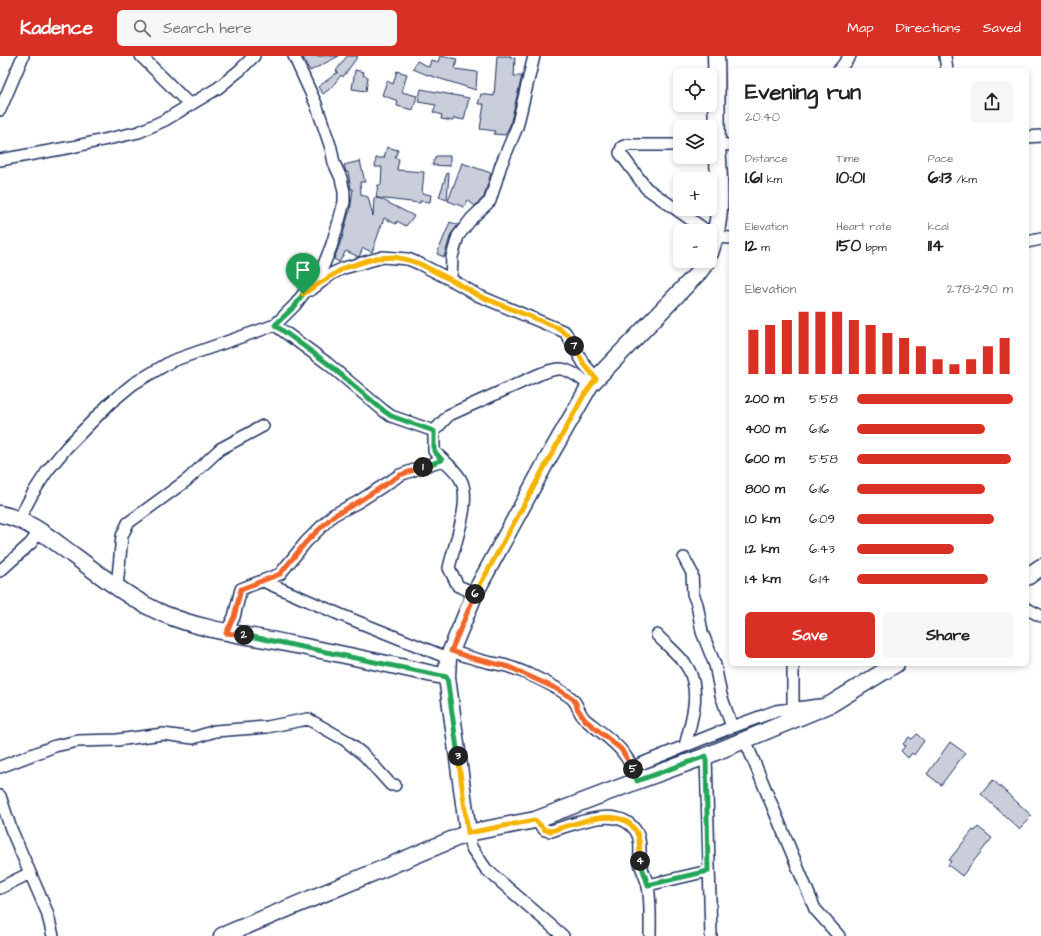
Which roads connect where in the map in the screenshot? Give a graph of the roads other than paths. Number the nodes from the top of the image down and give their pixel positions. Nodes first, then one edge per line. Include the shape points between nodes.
1 (23, 56) edge
2 (141, 56) edge
3 (254, 56) edge
4 (294, 56) edge
5 (534, 56) edge
6 (716, 56) edge
7 (850, 56) edge
8 (841, 68) edge
9 (190, 105) junction
10 (0, 110) edge
11 (1041, 136) edge
12 (1029, 137) edge
13 (673, 145) edge
14 (719, 145) edge
15 (0, 160) edge
16 (700, 224) edge
17 (717, 226) edge
18 (1041, 239) edge
19 (1029, 242) edge
20 (702, 268) edge
21 (451, 280) junction
22 (303, 294) junction
23 (275, 325) junction
24 (593, 382) junction
25 (263, 426) dead end
26 (434, 431) junction
27 (442, 460) junction
28 (0, 514) edge
29 (19, 519) junction
30 (40, 530) junction
31 (684, 558) dead end
32 (1041, 566) edge
33 (0, 571) edge
34 (1029, 576) edge
35 (263, 581) junction
36 (117, 587) junction
37 (475, 593) junction
38 (1029, 610) edge
39 (1041, 616) edge
40 (226, 633) junction
41 (657, 635) dead end
42 (450, 654) junction
43 (793, 666) edge
44 (893, 666) edge
45 (447, 677) junction
46 (831, 704) junction
47 (792, 708) junction
48 (732, 727) junction
49 (745, 740) junction
50 (685, 746) junction
51 (706, 756) junction
52 (0, 767) edge
53 (635, 774) junction
54 (395, 785) dead end
55 (0, 796) edge
56 (535, 820) junction
57 (468, 833) junction
58 (708, 871) junction
59 (30, 873) junction
60 (648, 885) junction
61 (0, 888) edge
62 (228, 935) edge
63 (53, 936) edge
64 (563, 936) edge
65 (650, 936) edge
66 (711, 936) edge
67 (839, 936) edge

1 - 10 street
2 - 9 street
3 - 9 street via 226,82
4 - 22 street via 316,104 344,192 344,202 331,247 322,269
5 - 21 street via 517,127 501,165 490,201 458,236 452,258
6 - 14 street
7 - 8 street
9 - 15 street via 139,132
11 - 12 street
13 - 16 street via 627,145 622,147 620,153 646,188
14 - 17 street via 721,188
18 - 19 street
20 - 24 street
21 - 22 street via 415,262 384,257 344,268
21 - 24 street via 477,295 565,332
22 - 23 street via 295,306
23 - 26 street via 327,363 391,416
23 - 29 street via 172,361 133,384 110,403 52,464 39,481
24 - 26 street via 559,369 540,374 449,415
24 - 37 street
25 - 36 street via 220,449 187,480 128,523 122,536
26 - 27 street via 434,451
27 - 35 street via 400,475 333,516 306,542 280,574
27 - 37 street via 461,481 464,497 463,515 449,568 458,586
28 - 29 street
29 - 30 street
30 - 33 street via 31,543
30 - 36 street
31 - 48 street via 692,573 693,594 702,632 715,665 721,695
32 - 34 street
35 - 40 street via 241,589 234,617
35 - 42 street via 341,616
36 - 40 street via 164,614
37 - 42 street
38 - 39 street
40 - 45 street via 304,646
41 - 50 street via 688,669 693,681 695,704
42 - 45 street
42 - 53 street via 509,667 572,698 585,720 621,749
43 - 47 street
44 - 46 street
45 - 57 street
46 - 47 street
46 - 49 street
47 - 48 street
48 - 50 street
49 - 51 street
49 - 67 street via 815,909
50 - 53 street
51 - 53 street
51 - 58 street
52 - 54 street via 55,746 78,741 117,740 163,734 193,738 215,731 267,727 308,719 344,740 365,756 391,785
53 - 56 street
55 - 59 street
56 - 57 street
56 - 60 street via 545,830 551,831 600,817 619,818 637,833 640,865
57 - 62 street
57 - 64 street via 471,846 486,870
58 - 60 street
58 - 66 street
59 - 61 street
59 - 63 street via 47,912
60 - 65 street

